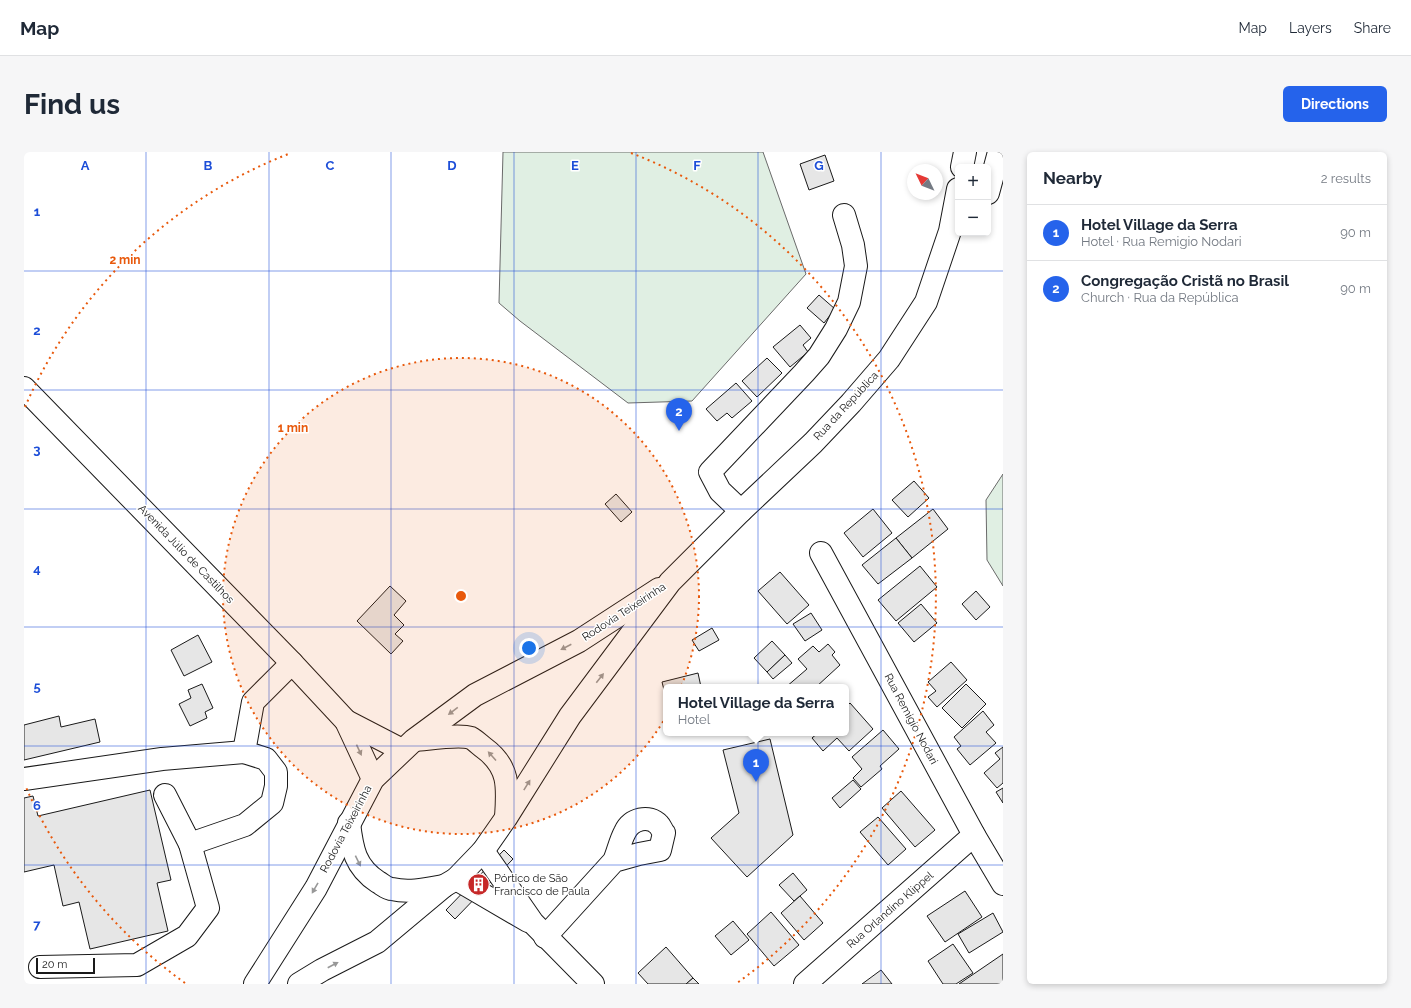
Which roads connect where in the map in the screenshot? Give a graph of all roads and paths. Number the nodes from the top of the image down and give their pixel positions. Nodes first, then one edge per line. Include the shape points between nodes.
1 (965, 152) edge
2 (999, 152) edge
3 (963, 164) edge
4 (991, 182) edge
5 (957, 200) edge
6 (844, 215) dead end
7 (954, 227) edge
8 (24, 388) edge
9 (741, 511) junction
10 (821, 553) dead end
11 (670, 582) junction
12 (292, 662) junction
13 (346, 721) junction
14 (408, 745) junction
15 (244, 752) junction
16 (24, 778) edge
17 (373, 779) junction
18 (165, 795) dead end
19 (506, 818) junction
20 (349, 823) junction
21 (974, 835) junction
22 (190, 844) junction
23 (483, 851) junction
24 (614, 861) dead end
25 (450, 883) junction
26 (1003, 884) edge
27 (539, 930) junction
28 (40, 967) dead end
29 (255, 984) edge
30 (299, 984) edge
31 (593, 984) edge
32 (805, 984) edge

1 - 3 main road
2 - 4 main road
5 - 7 main road, Rua da República
6 - 9 main road via 856,266 849,302 836,329 819,356 710,472 720,491
7 - 9 main road, Rua da República via 926,302 889,359 851,403
8 - 12 main road, Avenida Júlio de Castilhos
9 - 11 main road, Rua da República
10 - 21 main road, Rua Remigio Nodari
11 -> 14 main road, Rodovia Teixeirinha via 579,641 475,694
19 -> 11 main road, Rodovia Teixeirinha via 570,716
12 - 13 main road, Avenida Júlio de Castilhos
12 - 15 main road via 253,702
13 - 14 main road, Avenida Júlio de Castilhos
13 -> 17 main road, Avenida Júlio de Castilhos
14 - 17 main road, Rodovia Teixeirinha
19 -> 14 main road via 508,787 502,766 488,750 471,738 450,736
15 - 16 main road via 162,759
15 - 22 main road via 266,759 276,772 272,803 245,825
17 - 20 main road, Rodovia Teixeirinha
18 - 22 main road
19 - 23 main road, Rodovia Teixeirinha
20 -> 25 main road via 352,846 359,864 370,876 390,889 416,890
20 -> 29 main road, Rodovia Teixeirinha via 316,888
21 - 26 main road, Rua Remigio Nodari
21 - 32 main road, Rua Orlandino Klippel
22 - 28 main road via 208,908 187,936 137,964
23 - 25 main road, Rodovia Teixeirinha
23 - 27 main road
24 - 27 main road
25 - 27 main road
30 -> 25 main road, Rodovia Teixeirinha via 377,942
27 - 31 main road

